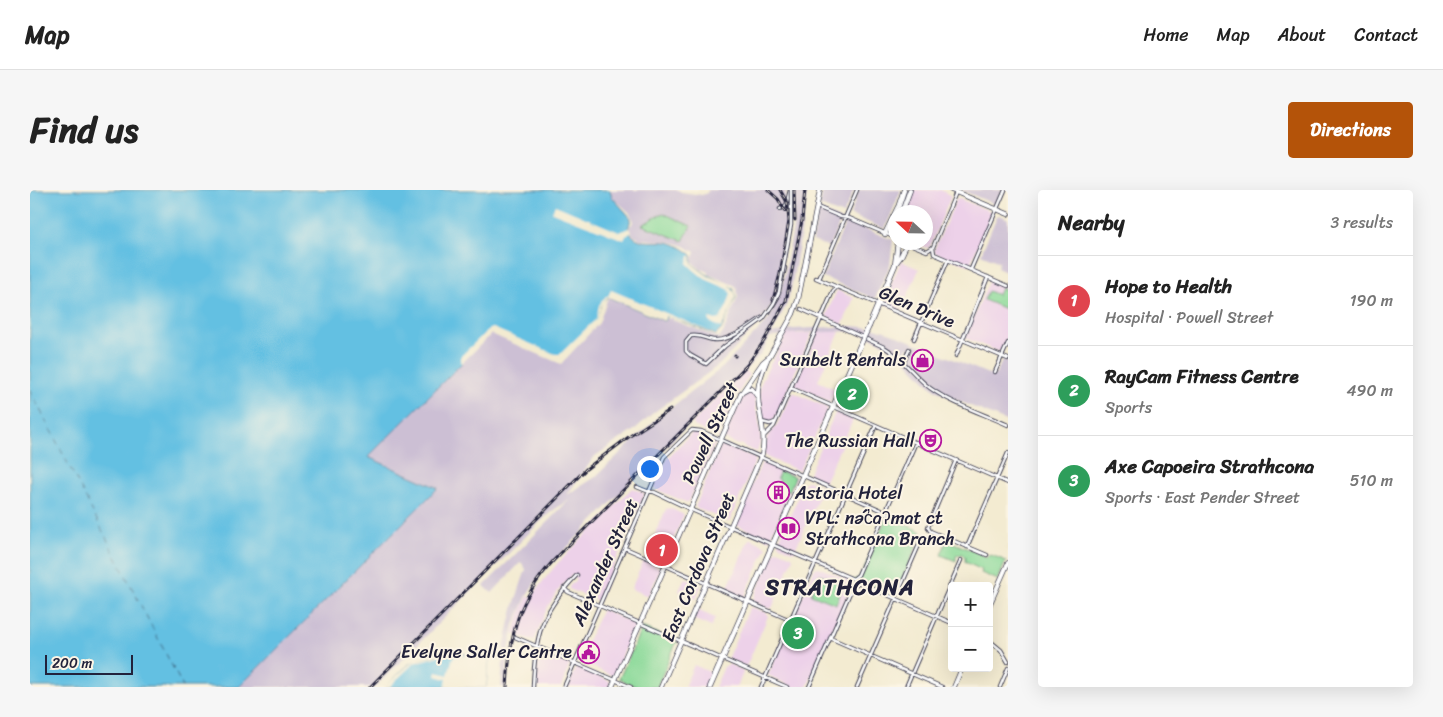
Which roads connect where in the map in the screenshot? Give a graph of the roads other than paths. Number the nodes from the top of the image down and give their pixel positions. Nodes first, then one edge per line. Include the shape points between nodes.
1 (791, 190) edge
2 (820, 190) edge
3 (857, 190) edge
4 (904, 190) edge
5 (910, 190) edge
6 (1005, 190) edge
7 (955, 191) edge
8 (898, 205) edge
9 (905, 205) edge
10 (816, 206) junction
11 (780, 209) dead end
12 (997, 209) junction
13 (1008, 214) edge
14 (845, 217) junction
15 (888, 228) edge
16 (885, 234) junction
17 (888, 235) edge
18 (933, 247) joint
19 (897, 250) edge
20 (904, 250) edge
21 (948, 260) junction
22 (895, 265) junction
23 (971, 270) junction
24 (988, 277) junction
25 (1008, 286) edge
26 (837, 287) junction
27 (878, 304) junction
28 (801, 310) dead end
29 (821, 319) junction
30 (921, 322) junction
31 (914, 339) dead end
32 (962, 339) junction
33 (1008, 342) edge
34 (909, 349) dead end
35 (770, 355) junction
36 (956, 356) dead end
37 (1002, 356) junction
38 (1008, 359) edge
39 (904, 362) junction
40 (995, 372) dead end
41 (791, 388) junction
42 (741, 394) junction
43 (758, 398) junction
44 (833, 407) junction
45 (762, 422) junction
46 (776, 422) junction
47 (876, 425) junction
48 (1008, 425) edge
49 (764, 436) junction
50 (720, 440) junction
51 (916, 442) junction
52 (1008, 453) edge
53 (760, 457) junction
54 (956, 460) junction
55 (803, 476) junction
56 (997, 478) junction
57 (1008, 483) edge
58 (637, 487) dead end
59 (650, 491) junction
60 (846, 494) junction
61 (690, 509) junction
62 (886, 512) junction
63 (906, 520) dead end
64 (730, 526) junction
65 (920, 540) dead end
66 (773, 545) junction
67 (967, 547) junction
68 (625, 548) junction
69 (987, 555) dead end
70 (961, 560) dead end
71 (816, 564) junction
72 (1008, 564) edge
73 (665, 566) junction
74 (577, 575) dead end
75 (706, 584) junction
76 (564, 588) junction
77 (993, 597) edge
78 (896, 599) junction
79 (748, 602) junction
80 (600, 605) junction
81 (936, 616) junction
82 (790, 620) junction
83 (948, 621) edge
84 (640, 623) junction
85 (515, 637) dead end
86 (830, 638) junction
87 (681, 640) junction
88 (993, 643) edge
89 (536, 646) junction
90 (871, 656) junction
91 (723, 659) junction
92 (574, 662) junction
93 (1008, 662) edge
94 (1008, 668) edge
95 (960, 672) edge
96 (912, 674) junction
97 (765, 678) junction
98 (615, 680) junction
99 (533, 687) edge
100 (564, 687) edge
101 (612, 687) edge
102 (631, 687) edge
103 (661, 687) edge
104 (710, 687) edge
105 (761, 687) edge
106 (787, 687) edge
107 (809, 687) edge
108 (857, 687) edge
109 (906, 687) edge
110 (942, 687) edge
111 (954, 687) edge
112 (1000, 687) edge

1 - 1 street, bridge via 792,224 781,284 776,302 771,309 763,318 728,338 715,340 694,335 687,340 686,351 706,364 724,346 763,319 774,303 779,292 791,225
1 - 11 street via 786,206
2 - 10 main road, Powell Street
3 - 14 street
4 - 8 main road
5 - 9 main road
6 - 12 street
7 - 12 main road
7 - 18 street
10 - 14 street
10 - 35 main road, Powell Street via 798,300
12 - 13 main road
12 - 23 street
14 - 16 street
14 - 26 street, Glen Drive via 818,279
15 - 16 main road
16 - 17 street
18 - 21 street via 934,254
19 - 22 main road
20 - 22 main road
21 - 23 street
21 - 30 street
22 - 27 main road
23 - 24 street
24 - 25 street
24 - 32 street
26 - 27 street, Glen Drive
26 - 29 street
27 - 30 street, Glen Drive
27 - 44 main road, bridge
28 - 29 street
29 - 39 street via 890,350
29 - 41 street
30 - 31 street
30 - 32 street, Glen Drive
32 - 36 street
32 - 37 street, Glen Drive
33 - 37 street
34 - 39 street
35 - 42 main road, Powell Street
35 - 43 main road, East Cordova Street via 760,380
37 - 38 street, Glen Drive
37 - 40 street
39 - 48 street via 936,392
41 - 44 street
41 - 46 street
42 - 43 main road via 752,389
42 - 50 main road, Powell Street
43 - 45 main road, East Cordova Street
44 - 47 street
44 - 55 main road
45 - 46 street
45 - 49 main road, East Cordova Street
46 - 49 street
47 - 51 street
47 - 60 street
49 - 53 main road, East Cordova Street
50 - 53 street
50 - 59 street, Alexander Street via 695,429 690,431 664,457
50 - 61 main road, Powell Street
51 - 54 street
51 - 62 street
52 - 56 street
53 - 55 street
53 - 64 main road, East Cordova Street
54 - 56 street
54 - 67 street via 928,529
55 - 60 street
55 - 66 main road
56 - 57 street
56 - 67 street
58 - 59 street
59 - 61 street
59 - 68 street, Alexander Street
60 - 62 street
60 - 71 street
61 - 64 street
61 - 73 main road, Powell Street
62 - 63 street
62 - 71 street via 855,578 850,579
64 - 66 street
64 - 75 main road, East Cordova Street
65 - 78 street
66 - 71 street
66 - 79 main road
67 - 69 street
68 - 73 street
68 - 80 street, Alexander Street
70 - 81 street
71 - 82 street
72 - 77 main road
73 - 75 street
73 - 84 main road, Powell Street
74 - 76 street
75 - 79 street
75 - 87 main road, East Cordova Street
76 - 80 street
76 - 89 street via 546,614
78 - 81 street
78 - 86 street via 856,584
78 - 90 street
79 - 82 street
79 - 91 main road
80 - 84 street
80 - 92 street, Alexander Street
81 - 83 street
81 - 96 street
82 - 97 street
84 - 87 street
84 - 98 main road, Powell Street
85 - 89 street
86 - 90 street
86 - 107 street
87 - 91 street
87 - 103 main road, East Cordova Street
88 - 93 street
89 - 92 street
89 - 99 street
90 - 96 street
90 - 108 street
91 - 97 street
91 - 104 main road
92 - 98 street
92 - 100 street, Alexander Street
94 - 112 street
95 - 111 main road
96 - 109 street
96 - 110 street
97 - 105 street
97 - 106 street
98 - 101 main road, Powell Street
98 - 102 street

